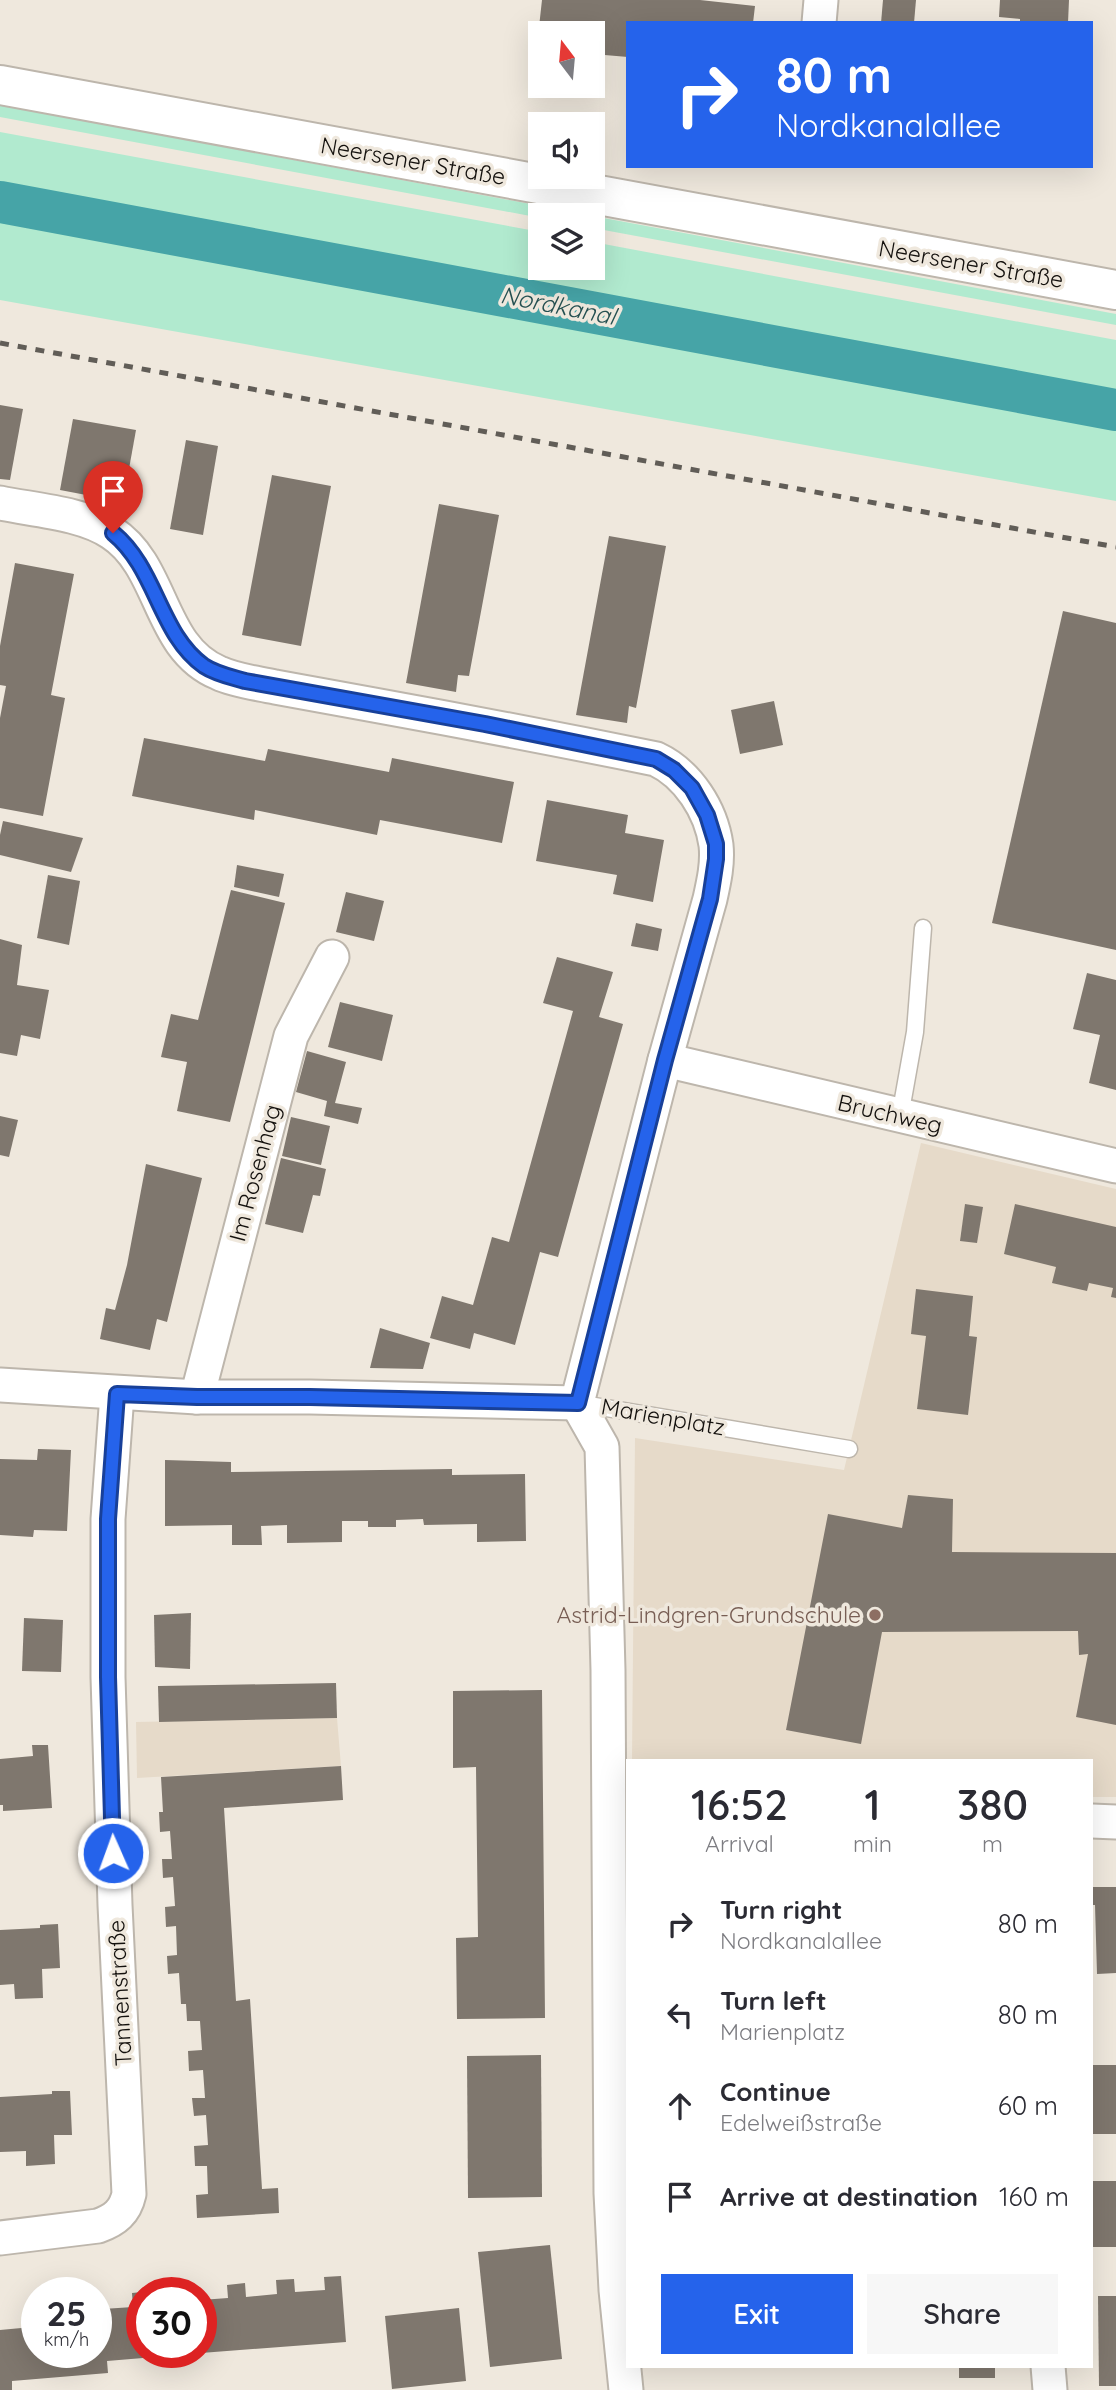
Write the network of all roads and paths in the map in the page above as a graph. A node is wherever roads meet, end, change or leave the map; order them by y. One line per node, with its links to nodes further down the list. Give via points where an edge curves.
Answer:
1 (821, 0): 2 (street)
2 (819, 21)
3 (0, 85): 4 (main road, Neersener Straße)
4 (1116, 290)
5 (0, 503): 8 (street, Marienplatz, via 83,520 113,533 147,574 182,643 220,674 656,759 674,770 692,788 707,815 716,859 710,899)
6 (923, 928): 9 (lane, via 915,1032)
7 (332, 957): 13 (street, Im Rosenhag, via 291,1035)
8 (665, 1060): 9 (street, Bruchweg); 14 (street, Marienplatz)
9 (900, 1116): 10 (street, Bruchweg)
10 (1116, 1166)
11 (0, 1385): 12 (street)
12 (117, 1394): 13 (street); 19 (street, Tannenstraße, via 108,1519 108,1677 128,2194 122,2211 98,2226)
13 (197, 1397): 14 (street)
14 (578, 1403): 15 (lane, Marienplatz); 16 (street, via 601,1447)
15 (849, 1449)
16 (619, 1818): 21 (street, via 611,2193)
17 (1093, 1821): 18 (street)
18 (1116, 1822)
19 (0, 2238)
20 (1048, 2368): 22 (street)
21 (626, 2390)
22 (1049, 2390)

